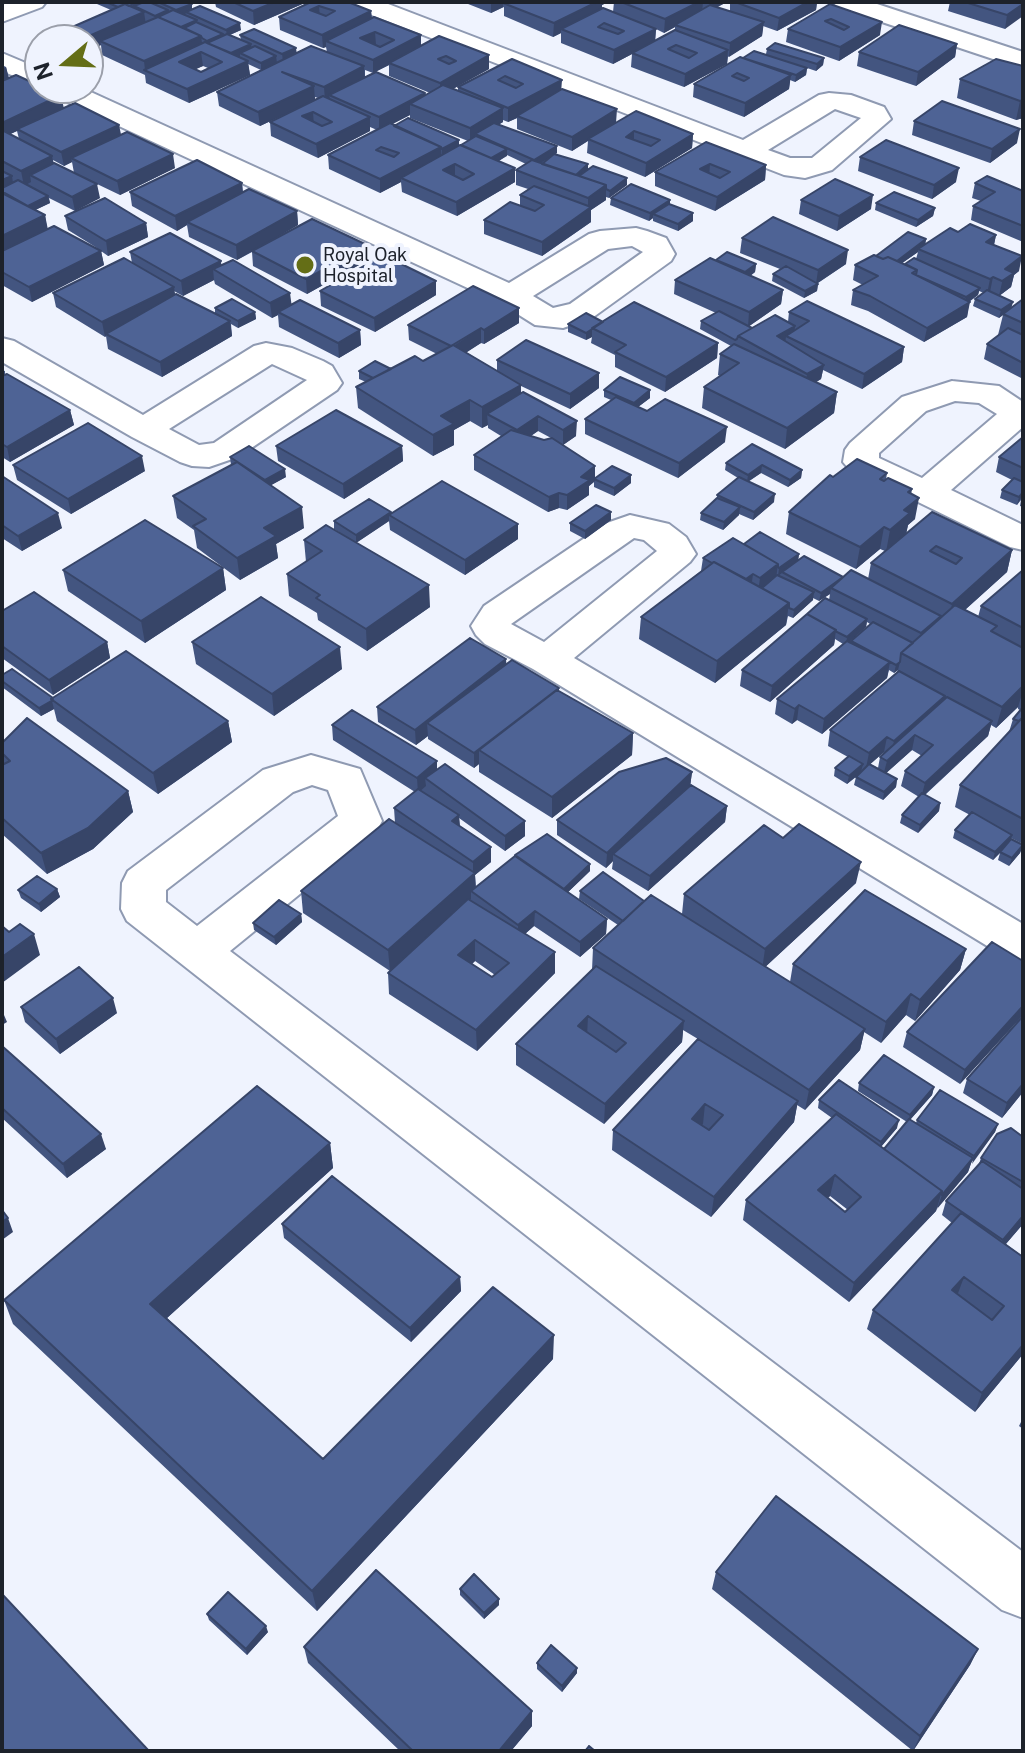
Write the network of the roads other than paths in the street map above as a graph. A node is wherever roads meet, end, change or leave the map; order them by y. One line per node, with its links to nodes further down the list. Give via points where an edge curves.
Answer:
1 (360, 2): 7 (street)
2 (846, 2): 3 (street)
3 (1016, 52)
4 (2, 61): 5 (street)
5 (24, 71)
6 (95, 104): 8 (street)
7 (746, 151)
8 (511, 296)
9 (2, 348): 10 (street)
10 (144, 430)
11 (927, 492): 12 (street)
12 (1023, 539)
13 (547, 660): 14 (street)
14 (1023, 946)
15 (198, 951): 15 (street, via 143,909 144,883 278,781 311,770 345,780 361,821); 16 (street)
16 (1023, 1589)

